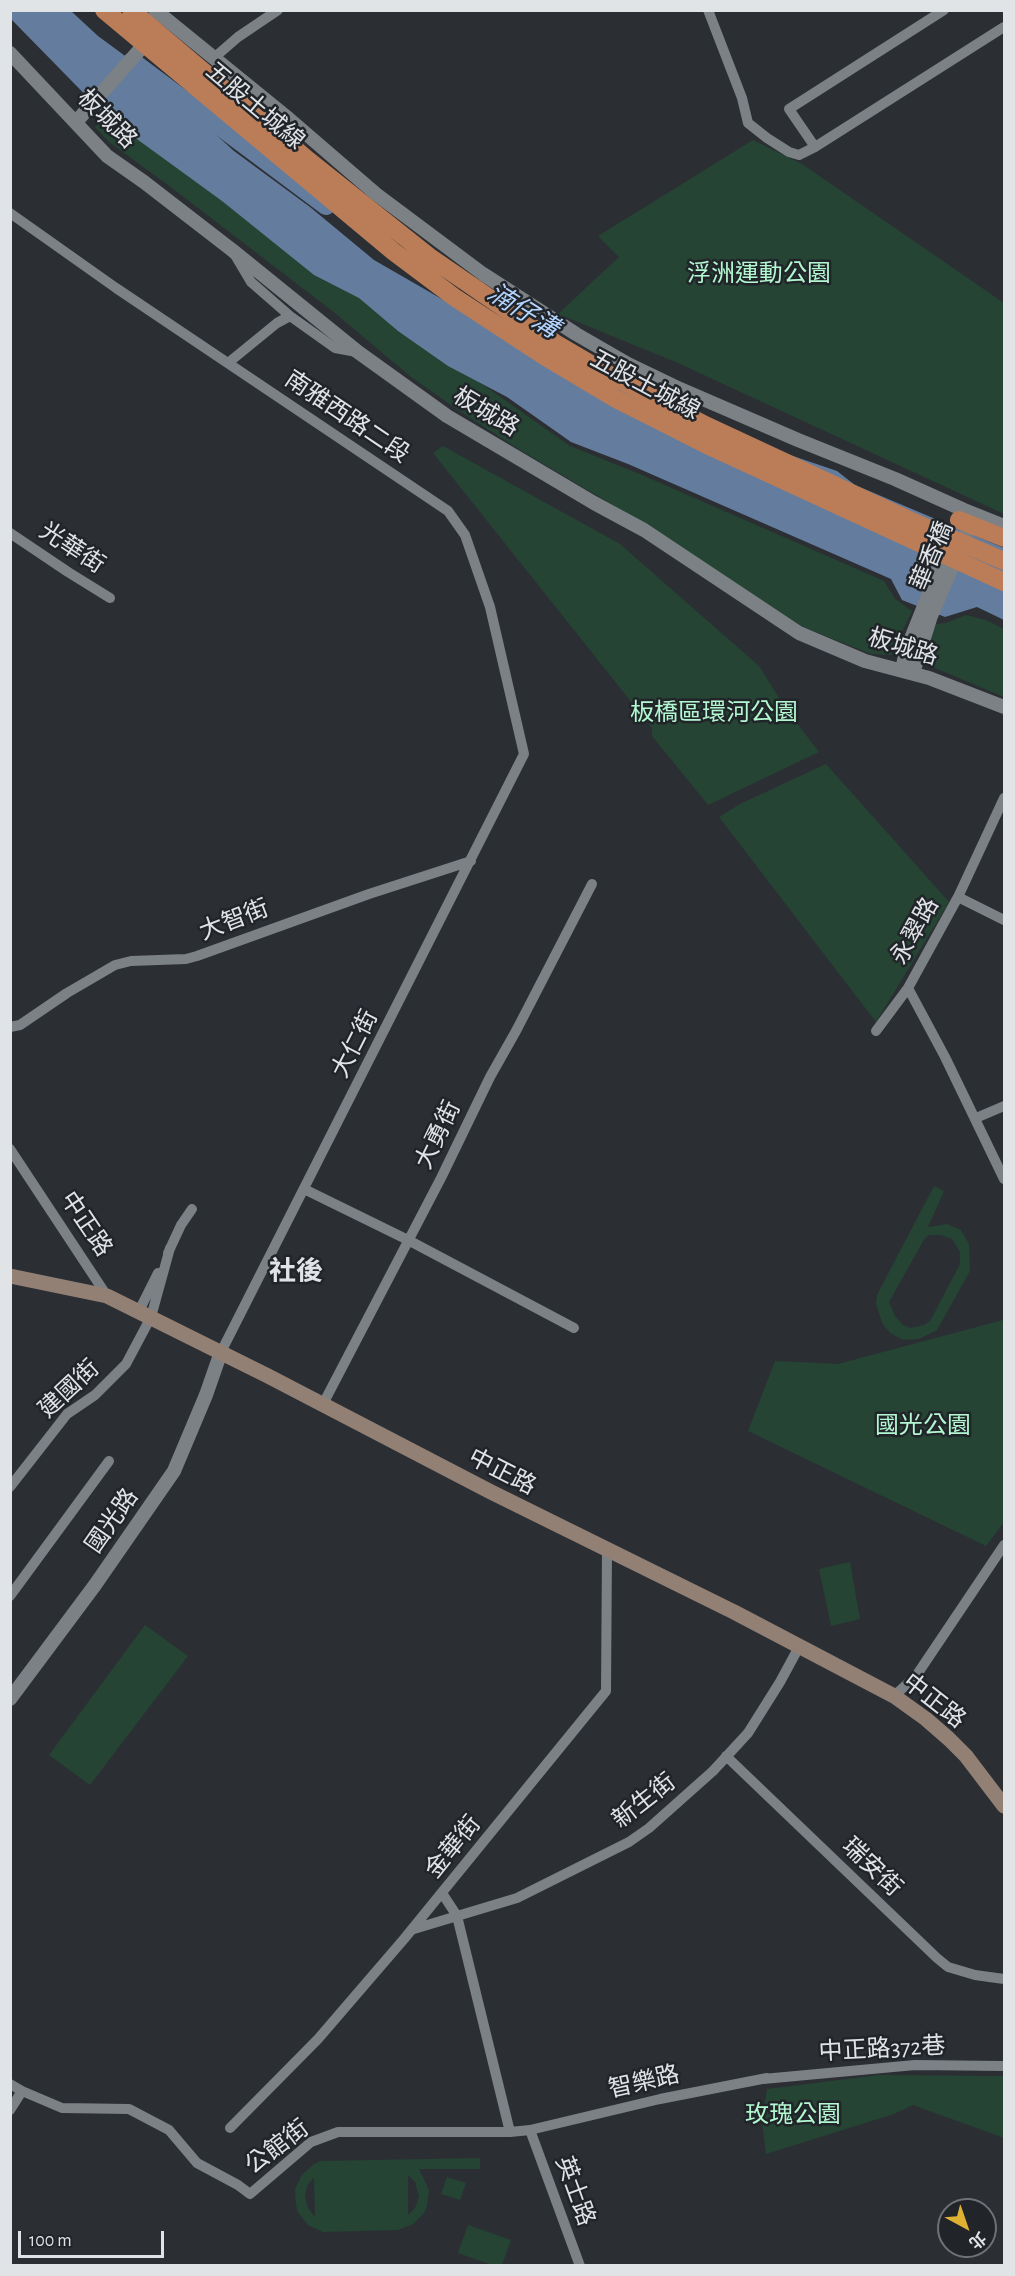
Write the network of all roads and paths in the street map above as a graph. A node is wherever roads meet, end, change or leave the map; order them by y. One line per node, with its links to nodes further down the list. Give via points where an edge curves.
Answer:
1 (104, 10): 23 (highway, 五股土城線, via 394,252 544,356 616,399 707,445)
2 (131, 10): 22 (highway, 五股土城線, via 431,258 555,343 705,425)
3 (155, 10): 7 (street)
4 (278, 10): 10 (street)
5 (944, 10): 12 (street, via 789,109)
6 (709, 11): 12 (street, via 748,123 789,152 798,155)
7 (166, 20): 10 (street); 11 (street)
8 (1005, 27): 12 (street)
9 (10, 53): 11 (street, 板城路)
10 (215, 57): 18 (street, via 376,194 483,274 576,334 680,389 895,479)
11 (76, 122): 14 (street, 板城路, via 107,156)
12 (815, 147)
13 (10, 213): 17 (street, 南雅西路二段)
14 (232, 250): 15 (street, via 251,282); 16 (street, 板城路)
15 (290, 316): 16 (street, via 335,348); 17 (street, via 277,322)
16 (358, 352): 25 (street, 板城路, via 447,416 644,530 799,633 865,661)
17 (228, 363): 27 (street, 南雅西路二段, via 407,482 448,511 460,525 490,607)
18 (966, 520): 19 (street); 21 (highway); 25 (street, 華香橋, via 926,614)
19 (1005, 526)
20 (10, 533): 24 (street, 光華街)
21 (1005, 538)
22 (1005, 561)
23 (1005, 582)
24 (110, 598)
25 (907, 672): 26 (street, 板城路)
26 (1005, 707)
27 (524, 754): 29 (street, 大仁街)
28 (1005, 798): 31 (street, 永翠路)
29 (471, 861): 34 (street, 大智街, via 197,956 115,965); 41 (street, 大仁街)
30 (592, 884): 43 (street, 大勇街)
31 (958, 897): 32 (street); 33 (street, 永翠路)
32 (1005, 920)
33 (908, 988): 35 (street); 38 (street, 永翠路)
34 (15, 1026): 36 (street, 大智街)
35 (876, 1031)
36 (10, 1035)
37 (1005, 1106): 38 (street)
38 (976, 1118): 40 (street, 永翠路)
39 (10, 1149): 45 (street, 中正路)
40 (1005, 1179)
41 (304, 1188): 43 (street); 48 (street, 大仁街)
42 (192, 1209): 46 (street, 建國街, via 170,1248)
43 (408, 1240): 47 (street); 49 (street, 大勇街)
44 (10, 1276): 45 (main road)
45 (107, 1296): 46 (main road, 中正路)
46 (144, 1315): 48 (main road, 中正路); 51 (street, 建國街, via 126,1364 95,1395 67,1414)
47 (574, 1328)
48 (221, 1352): 49 (main road, 中正路); 57 (street, 國光路, via 174,1471)
49 (323, 1404): 53 (main road, 中正路)
50 (109, 1461): 54 (street)
51 (10, 1487)
52 (1005, 1545): 56 (street, via 916,1676)
53 (607, 1550): 55 (main road, 中正路); 60 (street, 金華街, via 606,1691)
54 (10, 1596)
55 (799, 1647): 56 (main road, 中正路); 58 (street, 新生街, via 748,1733)
56 (894, 1696): 59 (main road, 中正路, via 949,1738)
57 (10, 1699)
58 (726, 1756): 61 (street, 新生街, via 650,1828 629,1842 517,1898); 63 (street, 瑞安街, via 937,1958 975,1975)
59 (1005, 1806)
60 (442, 1893): 61 (street); 62 (street, 金華街)
61 (457, 1916): 62 (street, 新生街); 71 (street)
62 (413, 1929): 69 (street, 金華街, via 318,2039)
63 (1005, 1979)
64 (1005, 2067): 65 (street, 中正路372巷, via 915,2065)
65 (765, 2078): 70 (street, 智樂路)
66 (10, 2084): 67 (street, 公館街)
67 (22, 2091): 68 (street); 71 (street, 公館街, via 62,2108 129,2109 169,2130 197,2163 250,2194 311,2142 338,2132)
68 (10, 2110)
69 (230, 2128)
70 (530, 2130): 71 (street, 公館街); 72 (street, 英士路)
71 (510, 2132)
72 (580, 2265)

